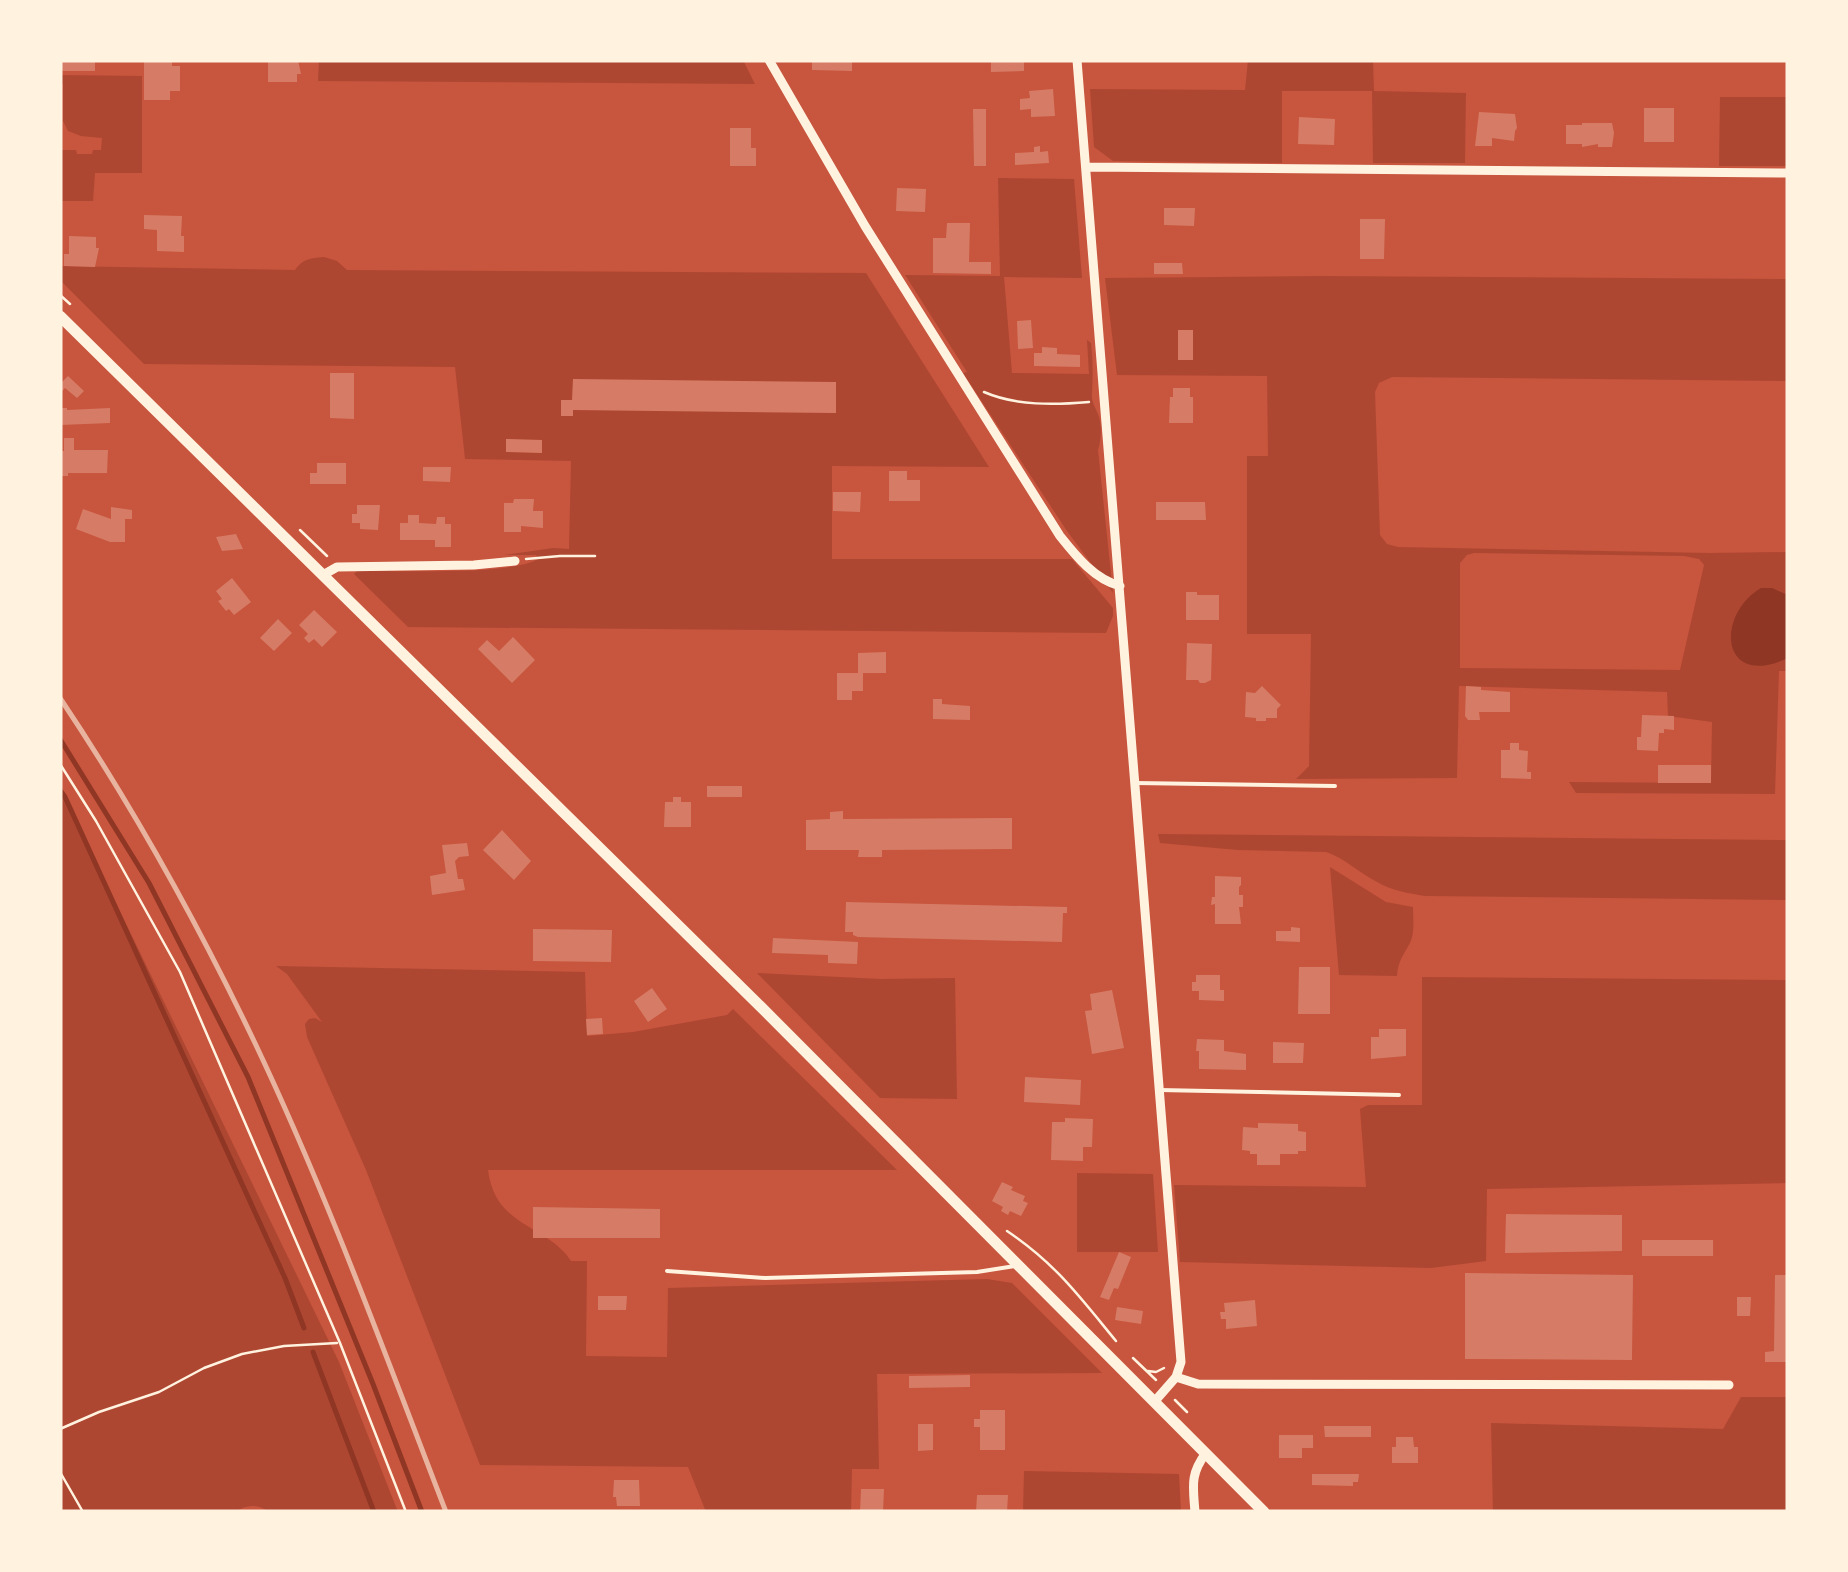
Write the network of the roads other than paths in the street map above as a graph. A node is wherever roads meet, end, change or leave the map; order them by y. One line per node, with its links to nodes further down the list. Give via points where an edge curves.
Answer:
1 (768, 60): 8 (street, via 1060,536 1094,572)
2 (1077, 60): 3 (street)
3 (1086, 168): 4 (street); 8 (street)
4 (1788, 173)
5 (60, 316): 7 (main road)
6 (514, 561): 7 (street, via 337,567)
7 (322, 575): 13 (main road)
8 (1120, 586): 9 (street)
9 (1134, 782): 10 (lane); 11 (street)
10 (1334, 786)
11 (1159, 1090): 12 (lane); 15 (street, via 1181,1362)
12 (1399, 1095)
13 (1020, 1265): 14 (lane, via 764,1278); 17 (main road)
14 (667, 1271)
15 (1176, 1377): 16 (street, via 1198,1384); 17 (street)
16 (1730, 1385)
17 (1155, 1401): 18 (main road)
18 (1206, 1452): 19 (street, via 1192,1478); 20 (main road)
19 (1195, 1512)
20 (1264, 1512)

